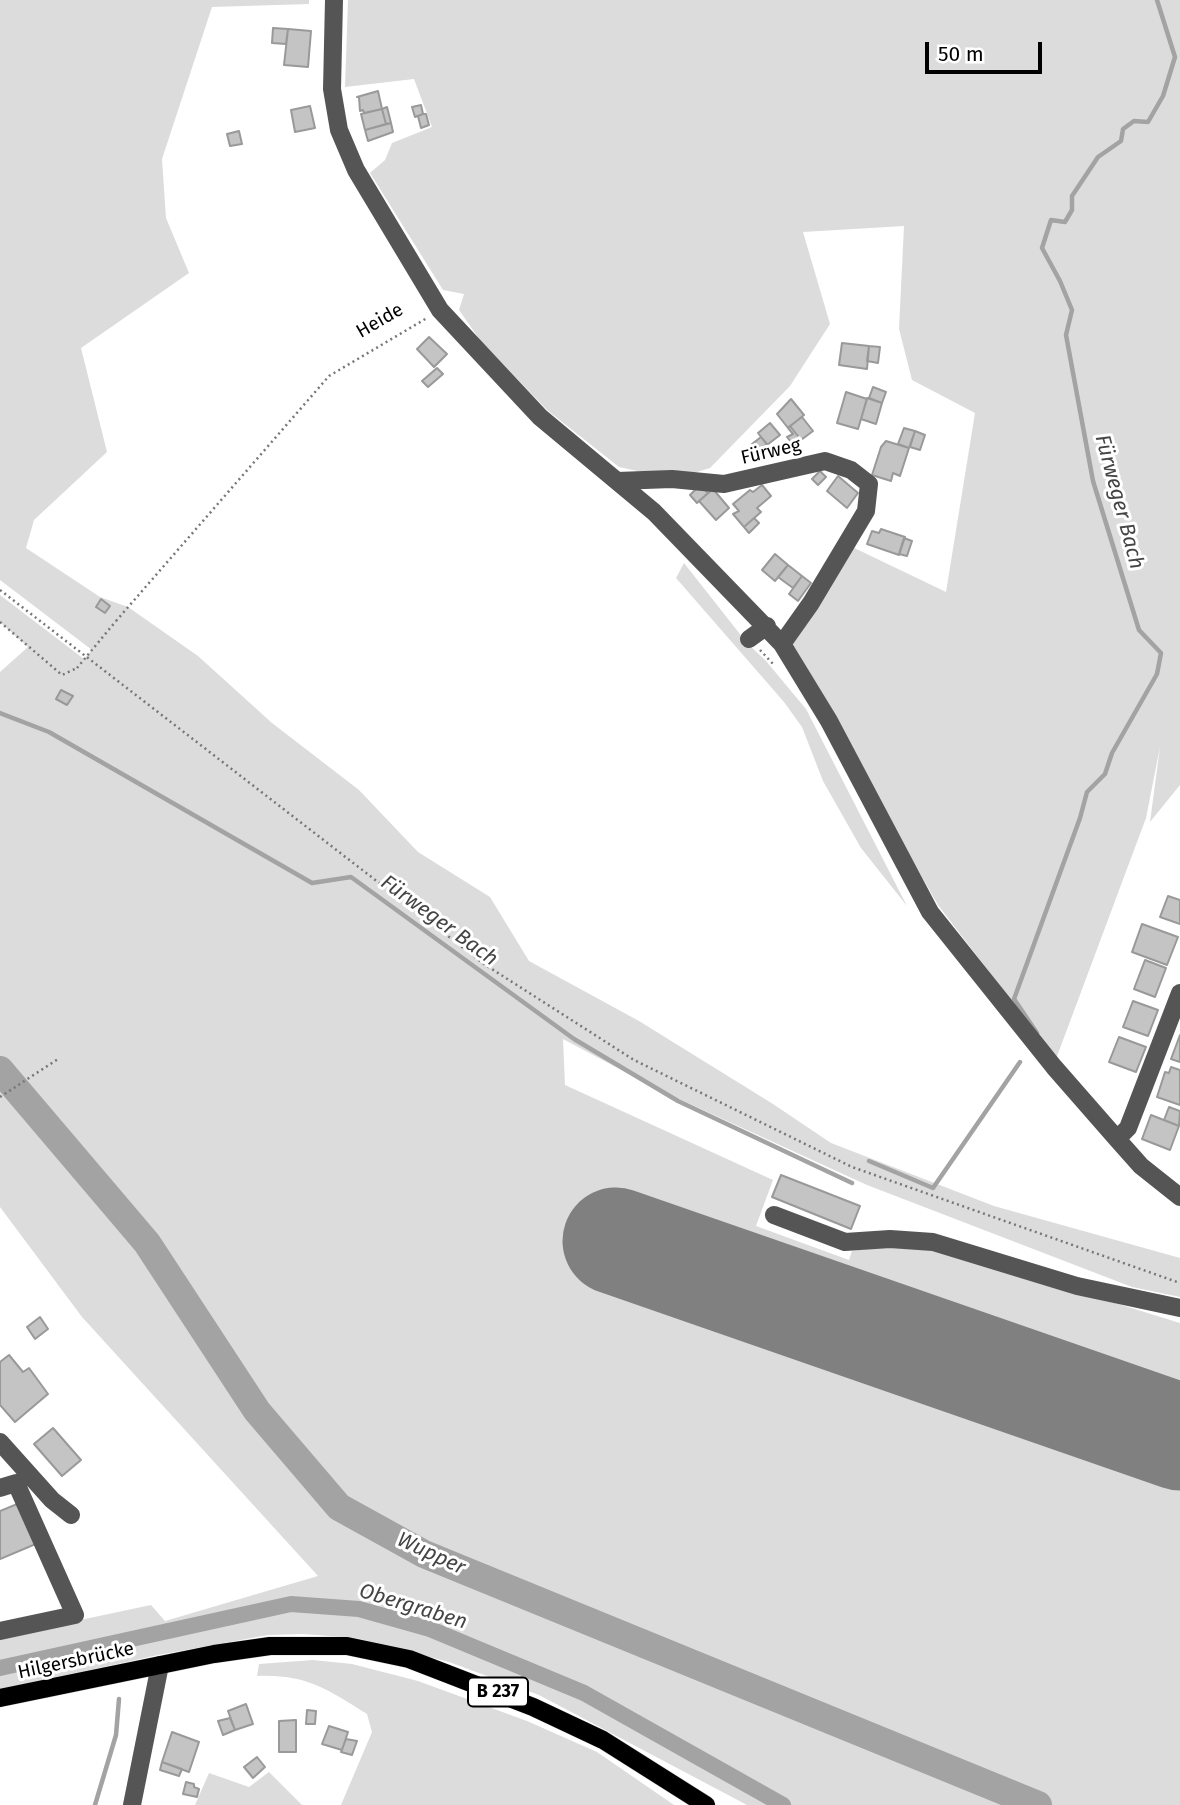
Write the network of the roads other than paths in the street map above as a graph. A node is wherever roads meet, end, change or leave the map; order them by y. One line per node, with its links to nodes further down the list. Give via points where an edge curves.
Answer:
1 (334, 0): 2 (street, via 332,89 339,131 356,170 440,310 540,417)
2 (617, 481): 3 (street); 5 (street, Fürweg, via 671,479 724,484 825,461 850,470 869,484 866,511)
3 (767, 626): 4 (street); 5 (street)
4 (749, 639)
5 (782, 644): 7 (street, via 829,721 930,912)
6 (1180, 993): 7 (street, via 1128,1128)
7 (1117, 1139): 8 (street, via 1141,1166)
8 (1180, 1197)
9 (774, 1215): 10 (street, via 845,1242 933,1242 1077,1286)
10 (1180, 1308)
11 (0, 1442): 13 (street)
12 (0, 1488): 14 (street, via 16,1483 75,1615)
13 (71, 1515)
14 (0, 1631)
15 (160, 1665): 16 (main road, Hilgersbrücke / B 237); 17 (street, Hilgersbrücke); 18 (main road, Hilgersbrücke / B 237, via 270,1646 348,1646 409,1659 603,1740)
16 (0, 1698)
17 (132, 1805)
18 (706, 1805)

